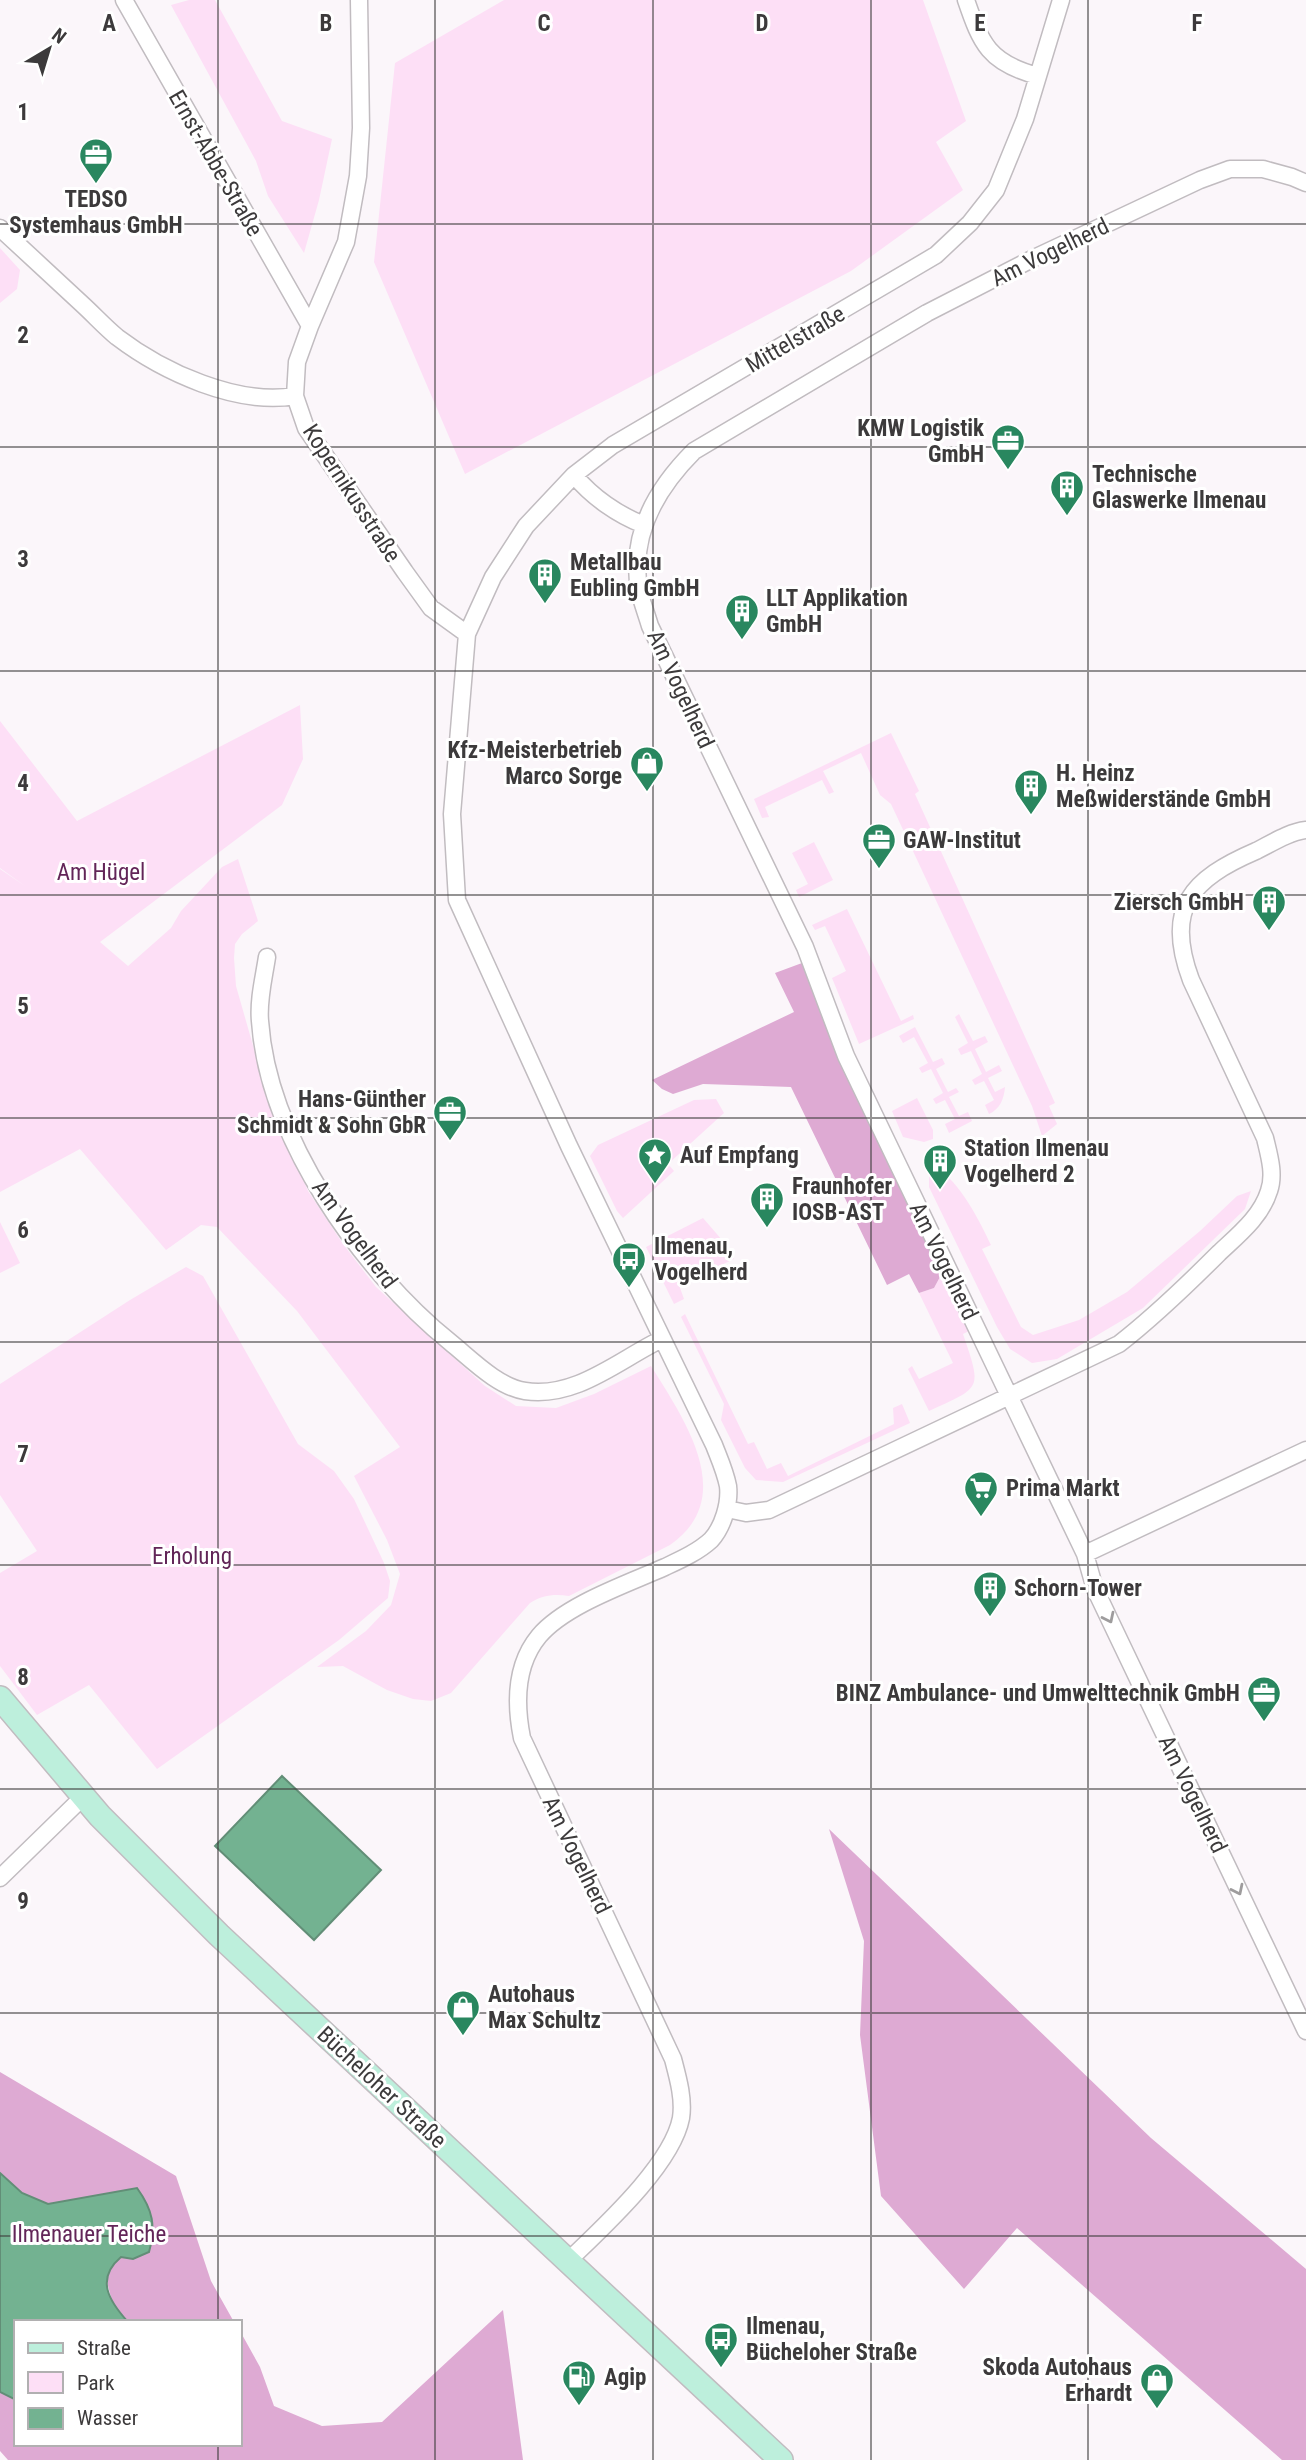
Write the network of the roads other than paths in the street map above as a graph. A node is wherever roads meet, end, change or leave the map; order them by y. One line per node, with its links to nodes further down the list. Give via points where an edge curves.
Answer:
1 (124, 0): 8 (street, Ernst-Abbe-Straße)
2 (359, 0): 8 (street, Kopernikusstraße, via 362,128 358,176 346,242)
3 (966, 0): 5 (street, via 980,40 993,55)
4 (1060, 0): 5 (street, Mittelstraße)
5 (1038, 76): 10 (street, Mittelstraße, via 996,190 936,255 613,445)
6 (1306, 183): 11 (street, Am Vogelherd, via 1263,169 1230,169 927,313 694,451 656,496)
7 (0, 228): 9 (street, via 117,337 155,362 224,391 255,398)
8 (310, 326): 9 (street, Kopernikusstraße, via 297,362)
9 (295, 396): 12 (street, Kopernikusstraße, via 306,428 431,608)
10 (574, 475): 11 (street, via 587,490); 12 (street, Mittelstraße, via 526,526 493,577)
11 (644, 526): 16 (street, Am Vogelherd, via 638,559 640,593 650,626 805,947 846,1056)
12 (467, 634): 15 (street, via 453,814 457,900)
13 (1306, 830): 16 (street, via 1214,872 1194,891 1182,917 1182,955 1191,980 1265,1138 1271,1174 1263,1206 1182,1290 1119,1344)
14 (267, 957): 15 (street, Am Vogelherd, via 260,1019 280,1107 298,1149 319,1189 374,1268 429,1325 502,1382 525,1391 558,1390 591,1379)
15 (662, 1339): 18 (street, via 723,1467)
16 (1009, 1397): 18 (street, via 769,1510 746,1513); 19 (street, Am Vogelherd)
17 (1306, 1450): 19 (street)
18 (727, 1509): 24 (street, Am Vogelherd, via 712,1539 699,1549 551,1623 528,1653 517,1689 522,1738 669,2050 682,2109 676,2134 661,2162)
19 (1085, 1554): 23 (street, Am Vogelherd, one-way to 23, via 1095,1589)
20 (0, 1698): 21 (main road, Bücheloher Straße)
21 (83, 1797): 22 (street); 24 (main road, Bücheloher Straße, via 219,1935)
22 (0, 1878)
23 (1306, 2031)
24 (568, 2261): 25 (main road, Bücheloher Straße)
25 (780, 2460)

